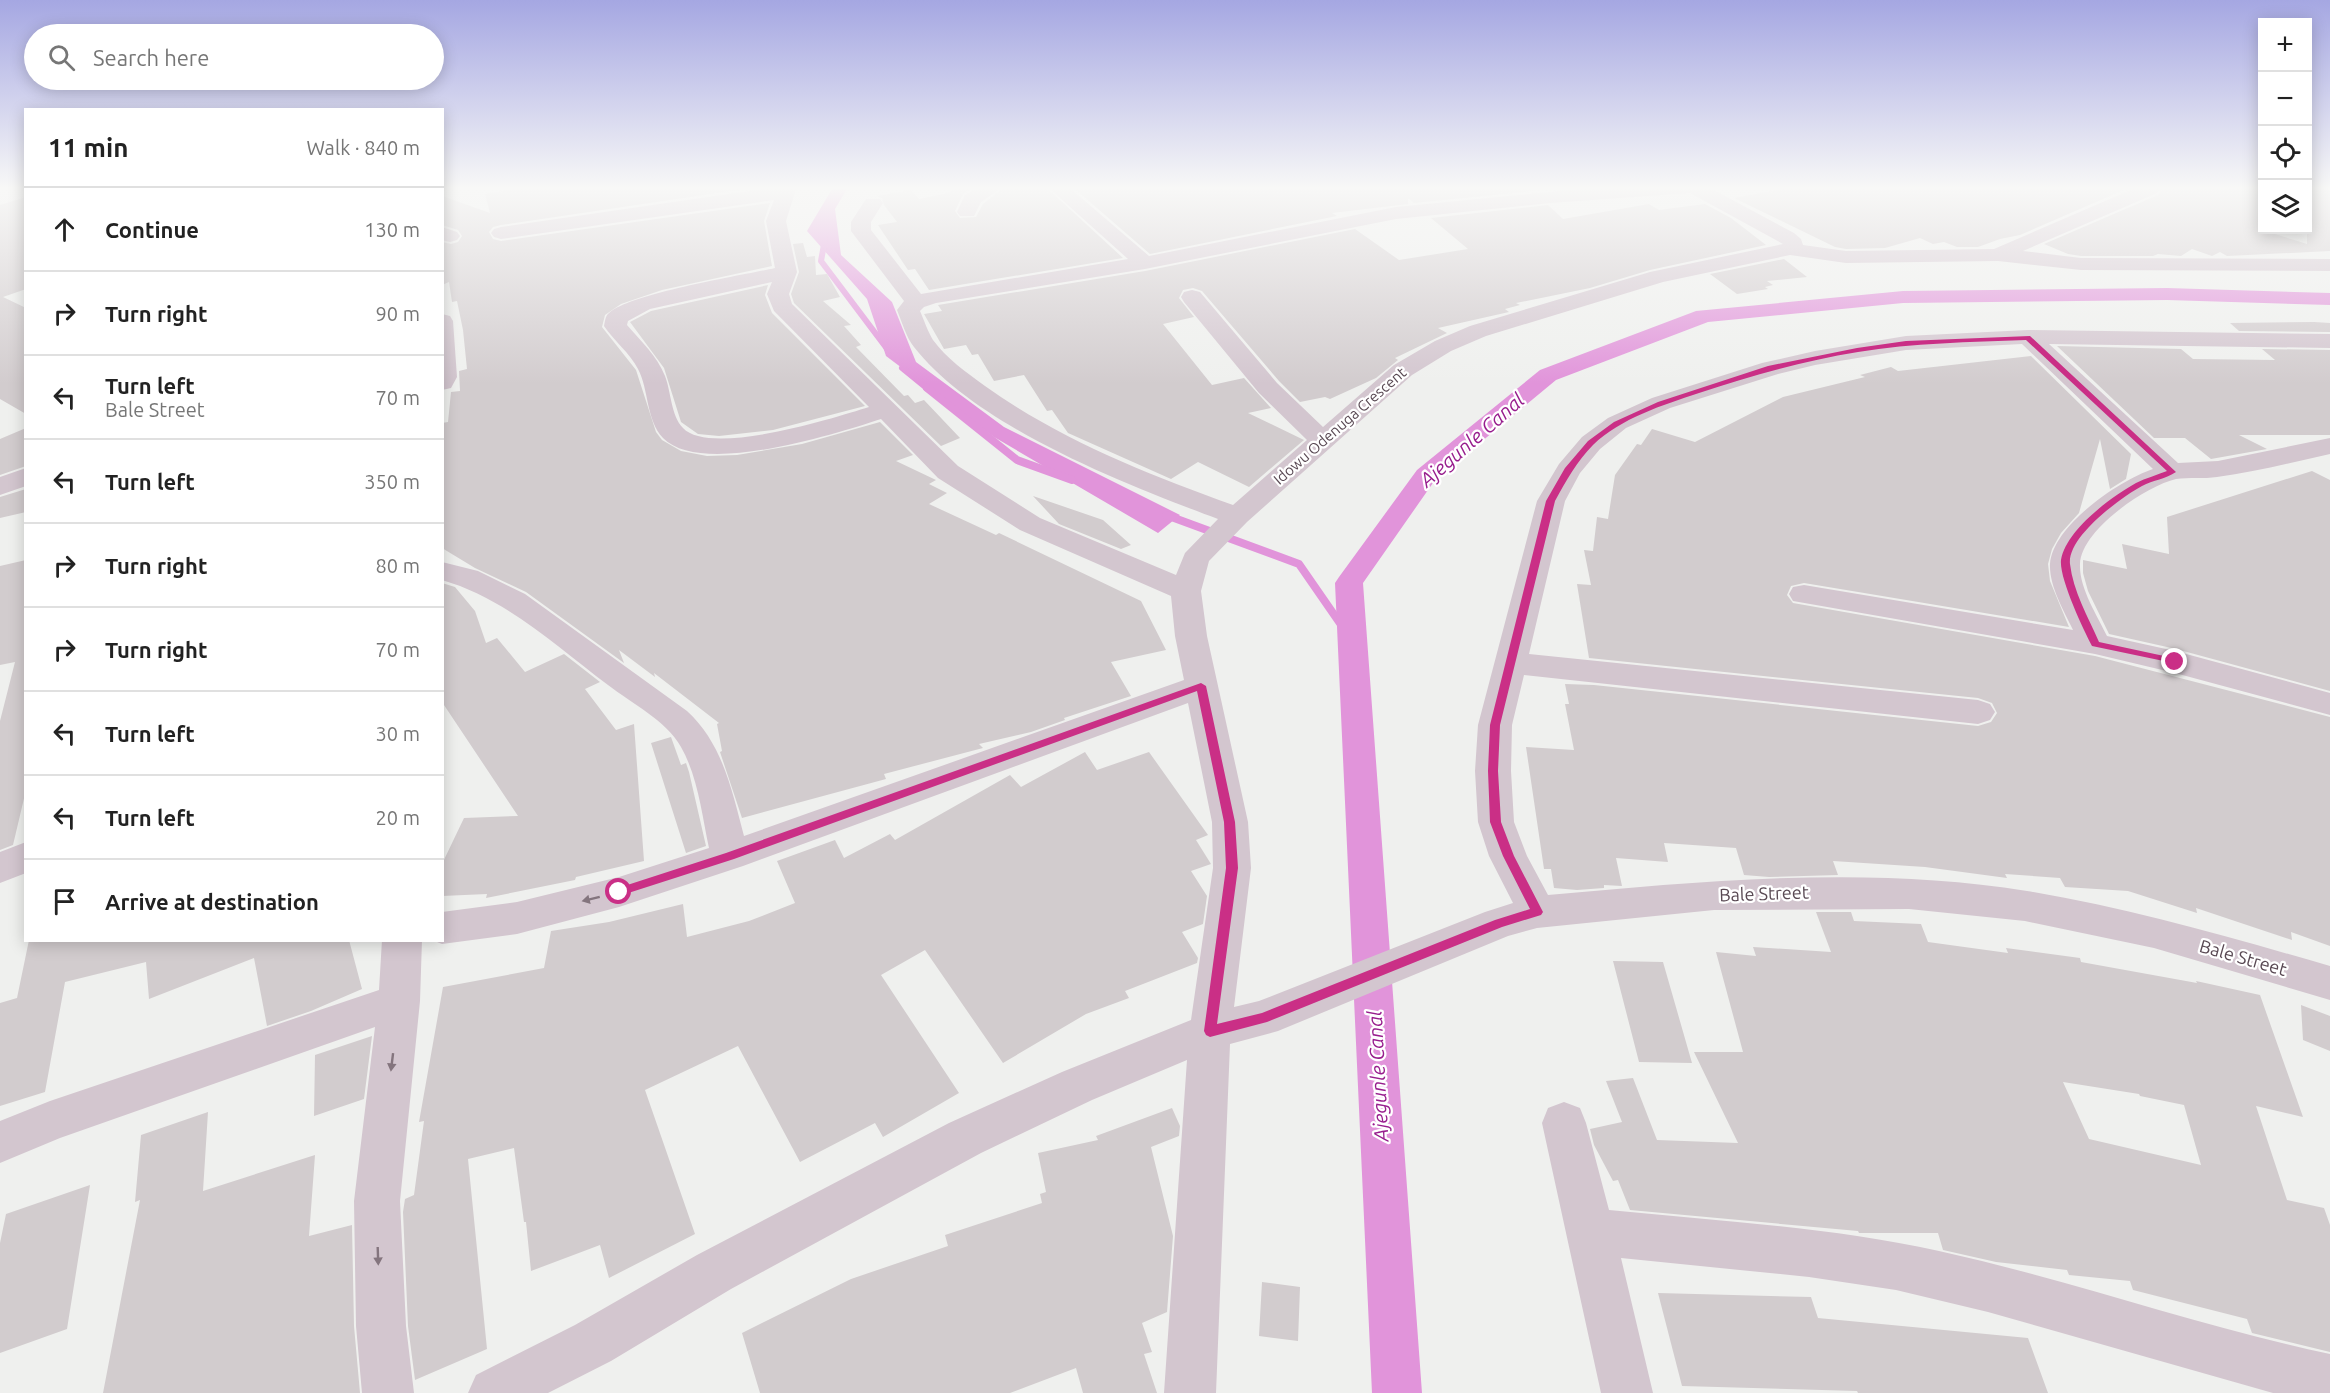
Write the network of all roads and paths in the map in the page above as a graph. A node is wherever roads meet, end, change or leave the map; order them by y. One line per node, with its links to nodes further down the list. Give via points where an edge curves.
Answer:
1 (782, 254): 10 (street)
2 (882, 254): 12 (street)
3 (1135, 254): 8 (street)
4 (1190, 254): 8 (street)
5 (1766, 254): 18 (street, Idowu Odenuga Crescent, via 1658,277 1478,331 1403,370)
6 (1831, 254): 7 (street, Idowu Odenuga Crescent)
7 (1998, 255): 9 (street, Idowu Odenuga Crescent, via 2081,264)
8 (1145, 263): 12 (street)
9 (2330, 265)
10 (786, 272): 17 (street, via 778,294 782,306); 17 (street, via 643,304 617,318 615,326 650,369 671,431 680,441 708,447 804,435)
11 (1192, 297): 18 (street, via 1268,388)
12 (925, 300): 23 (street, via 908,310 909,317 930,353 952,376 1030,425)
13 (2028, 338): 14 (street); 20 (street); 28 (street, via 1906,343 1804,361 1661,403 1617,423 1591,443 1568,470 1551,501)
14 (2330, 341)
15 (444, 358): 16 (street)
16 (444, 379)
17 (885, 410): 25 (street, via 948,472 1030,524)
18 (1322, 440): 23 (street, Idowu Odenuga Crescent)
19 (2330, 446): 20 (street, via 2252,463)
20 (2172, 472): 27 (street, via 2119,497 2071,542 2065,562 2067,572)
21 (24, 477): 22 (street)
22 (0, 487)
23 (1229, 523): 25 (street, Idowu Odenuga Crescent)
24 (444, 572): 32 (street, via 473,580 528,608 691,735 705,763)
25 (1191, 575): 29 (street, via 1191,636)
26 (1804, 594): 27 (street)
27 (2095, 644): 30 (street)
28 (1509, 663): 31 (street); 35 (street, via 1495,725 1496,822 1508,856)
29 (1201, 686): 32 (street); 40 (street, via 1230,822 1232,868)
30 (2330, 704)
31 (1978, 712)
32 (730, 856): 36 (street, one-way to 36, via 619,892 517,918)
33 (24, 857): 34 (street)
34 (0, 867)
35 (1537, 912): 38 (street, Bale Street, via 1714,896 1909,894 2025,906 2154,932); 40 (street, Bale Street, via 1499,923 1263,1018)
36 (444, 928)
37 (402, 942): 39 (street)
38 (2330, 983)
39 (399, 1001): 42 (street, via 50,1121); 45 (street, one-way to 45, via 376,1201)
40 (1210, 1031): 46 (street, Bale Street, via 965,1138 714,1272 593,1343); 47 (street)
41 (1564, 1123): 43 (street)
42 (0, 1142)
43 (1591, 1232): 44 (street, via 1846,1258 1937,1275 2045,1302 2187,1346); 48 (street)
44 (2330, 1380)
45 (388, 1393)
46 (494, 1393)
47 (1190, 1393)
48 (1627, 1393)

